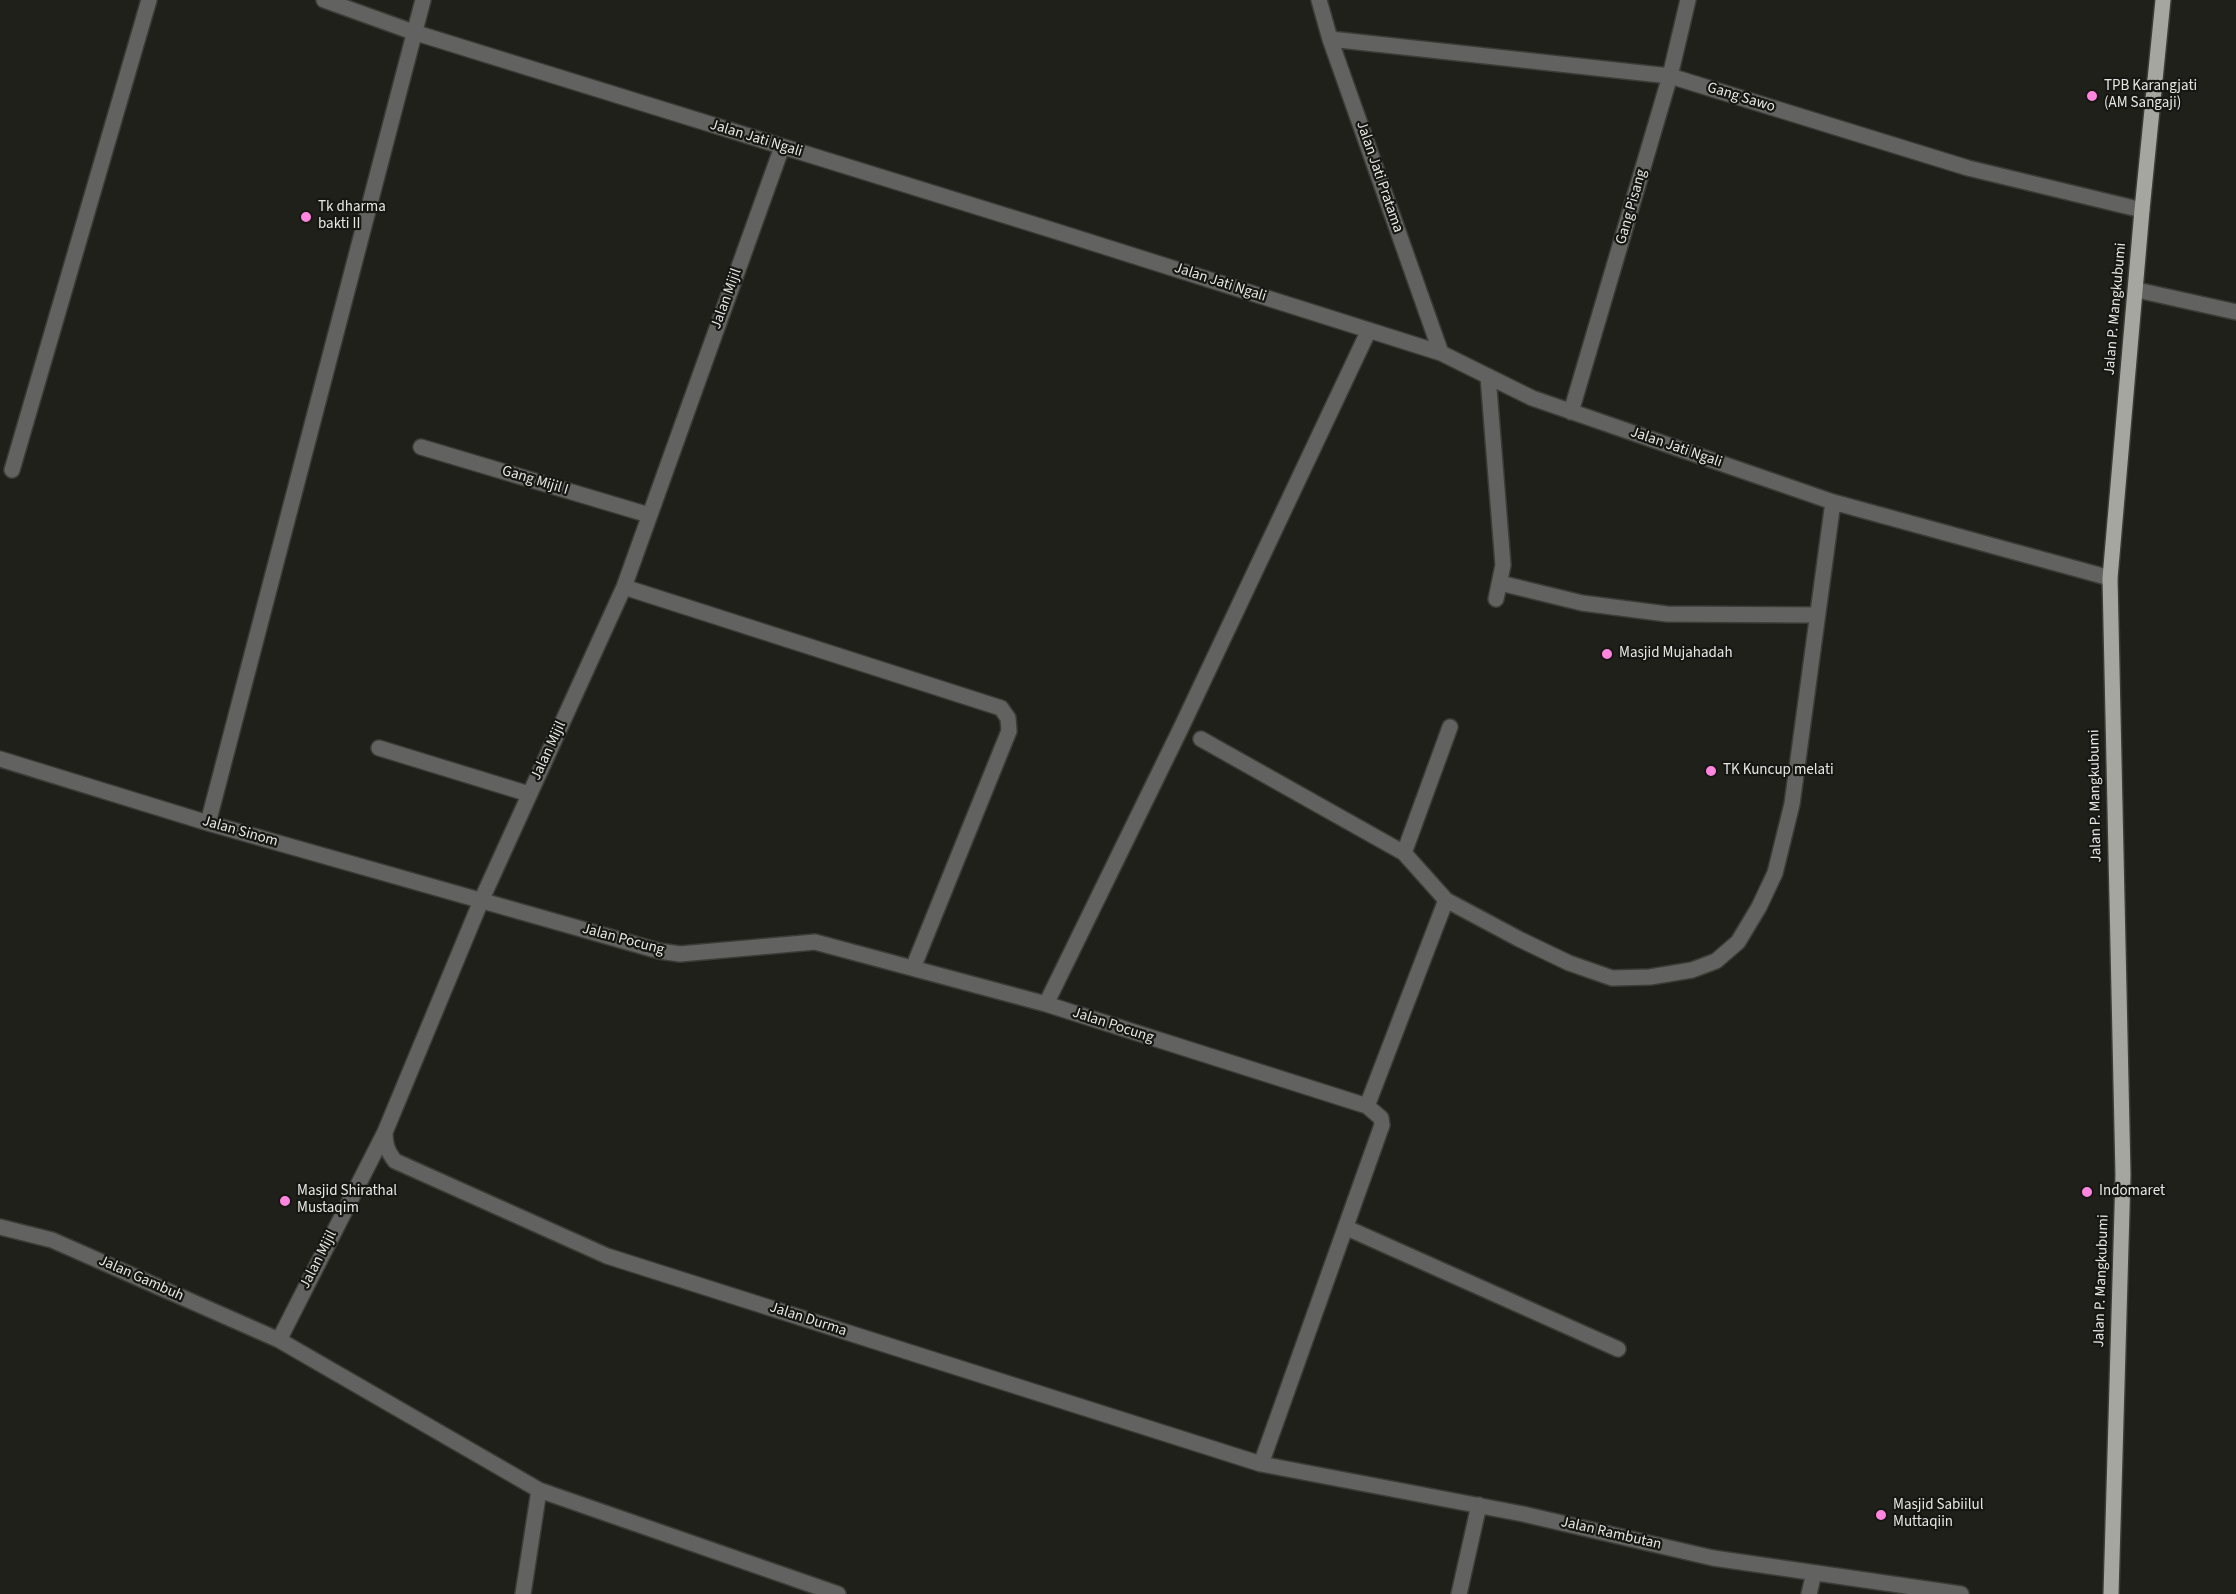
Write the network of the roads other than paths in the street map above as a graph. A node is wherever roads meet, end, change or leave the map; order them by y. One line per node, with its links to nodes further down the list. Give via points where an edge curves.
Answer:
1 (149, 0): 19 (street)
2 (324, 0): 7 (street, Jalan Jati Ngali)
3 (423, 0): 7 (street)
4 (1319, 0): 8 (street, Jalan Jati Pratama)
5 (1688, 0): 9 (street, Gang Pisang)
6 (2163, 0): 11 (main road, Jalan P. Mangkubumi)
7 (413, 32): 10 (street, Jalan Jati Ngali); 32 (street)
8 (1330, 39): 9 (street, Gang Sawo); 15 (street, Jalan Jati Pratama)
9 (1670, 76): 11 (street, Gang Sawo, via 1968,168); 17 (street, Gang Pisang)
10 (782, 147): 14 (street, Jalan Jati Ngali); 21 (street, Jalan Mijil)
11 (2142, 210): 12 (main road, Jalan P. Mangkubumi)
12 (2137, 290): 13 (street); 22 (main road, Jalan P. Mangkubumi)
13 (2236, 312)
14 (1369, 330): 15 (street, Jalan Jati Ngali); 37 (street)
15 (1441, 353): 16 (street, Jalan Jati Ngali)
16 (1488, 376): 17 (street, Jalan Jati Ngali); 23 (street, via 1502,532)
17 (1571, 412): 20 (street, Jalan Jati Ngali)
18 (421, 447): 21 (street, Gang Mijil I)
19 (12, 470)
20 (1833, 502): 22 (street, Jalan Jati Ngali); 26 (street)
21 (649, 515): 24 (street, Jalan Mijil)
22 (2110, 578): 53 (main road, Jalan P. Mangkubumi, via 2123,1175)
23 (1500, 583): 25 (street); 26 (street, via 1582,603 1667,614)
24 (624, 587): 31 (street, Jalan Mijil); 36 (street, via 1001,708 1008,718 1009,731)
25 (1496, 599)
26 (1817, 615): 34 (street, via 1792,804 1775,873 1738,942 1716,961 1692,970 1650,977 1612,978 1569,963)
27 (1450, 728): 33 (street)
28 (1201, 740): 33 (street)
29 (379, 748): 31 (street)
30 (0, 759): 32 (street, Jalan Sinom)
31 (529, 794): 35 (street, Jalan Mijil)
32 (208, 823): 35 (street, Jalan Sinom)
33 (1404, 853): 34 (street)
34 (1446, 900): 38 (street)
35 (481, 902): 36 (street, Jalan Pocung, via 659,951 680,954 815,942); 39 (street, Jalan Mijil)
36 (913, 968): 37 (street, Jalan Pocung)
37 (1046, 1004): 38 (street, Jalan Pocung)
38 (1367, 1106): 41 (street, via 1381,1118 1382,1125)
39 (385, 1132): 42 (street, Jalan Mijil); 44 (street, Jalan Durma, via 388,1153 395,1161 607,1256)
40 (0, 1227): 42 (street, Jalan Gambuh, via 52,1240)
41 (1347, 1228): 43 (street); 44 (street)
42 (279, 1340): 45 (street, Jalan Gambuh)
43 (1618, 1349)
44 (1261, 1464): 46 (street, Jalan Rambutan)
45 (538, 1490): 48 (street); 49 (street, Jalan Gambuh)
46 (1479, 1505): 47 (street, Jalan Rambutan, via 1713,1558); 50 (street)
47 (1814, 1573): 51 (street); 52 (street, Jalan Rambutan)
48 (523, 1594)
49 (838, 1594)
50 (1460, 1594)
51 (1809, 1594)
52 (1961, 1594)
53 (2111, 1594)

